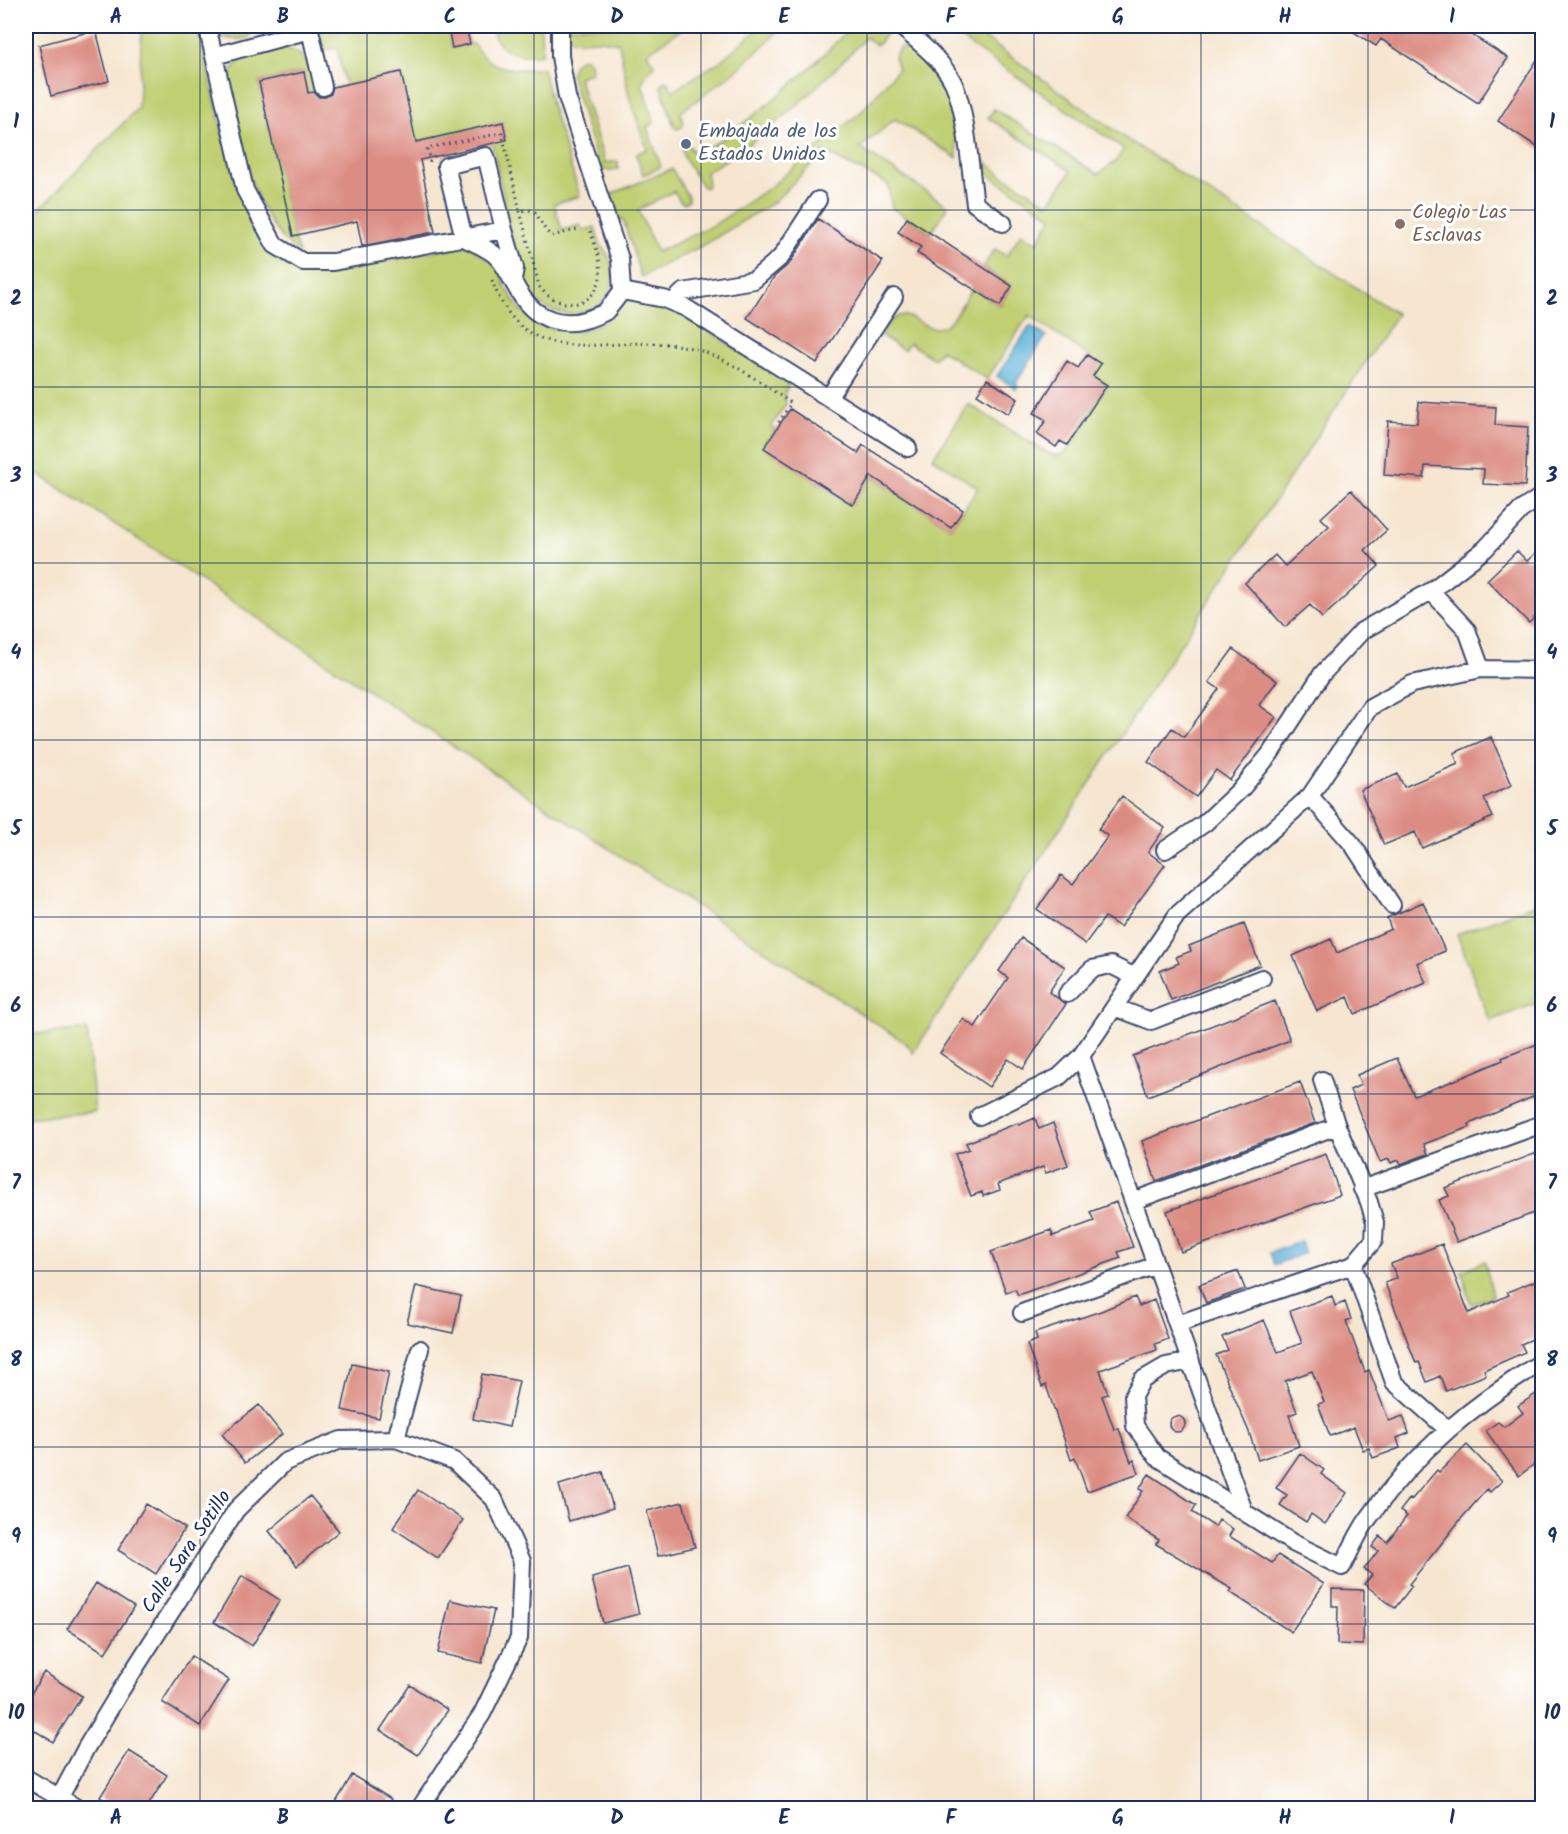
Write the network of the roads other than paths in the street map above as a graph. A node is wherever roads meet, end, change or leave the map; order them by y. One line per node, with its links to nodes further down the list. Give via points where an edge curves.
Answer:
1 (207, 26): 4 (street)
2 (560, 26): 11 (street, via 567,97 620,259)
3 (900, 26): 7 (street, via 938,60 953,83 963,116 975,204)
4 (214, 56): 5 (street, via 310,30); 9 (street, via 245,190 275,245 303,262 333,262)
5 (323, 87)
6 (818, 200): 13 (street, via 781,256 754,280 683,291)
7 (1004, 223)
8 (504, 230): 9 (street); 9 (street, via 486,156 446,166); 10 (street, via 515,268)
9 (464, 238): 10 (street, via 500,260)
10 (513, 279): 11 (street, via 524,299 541,315 556,322 574,323 604,313)
11 (622, 291): 13 (street)
12 (894, 297): 14 (street)
13 (673, 302): 14 (street, via 715,324)
14 (829, 397): 15 (street)
15 (908, 448)
16 (1542, 496): 17 (street, via 1521,510 1485,549)
17 (1431, 591): 18 (street, via 1467,630); 21 (street, via 1362,631 1322,674 1270,754 1243,787 1205,823)
18 (1481, 669): 19 (street); 20 (street, via 1412,684 1370,707)
19 (1542, 670)
20 (1310, 796): 22 (street, via 1353,845); 23 (street, via 1177,915)
21 (1165, 850)
22 (1392, 905)
23 (1135, 977): 25 (street, via 1111,965 1092,969); 26 (street)
24 (1262, 978): 26 (street, via 1151,1021)
25 (1067, 994)
26 (1114, 1007): 27 (street)
27 (1081, 1056): 29 (street, via 1059,1077); 33 (street)
28 (1322, 1080): 31 (street)
29 (979, 1116)
30 (1542, 1124): 32 (street)
31 (1337, 1126): 32 (street); 33 (street)
32 (1362, 1190): 35 (street, via 1375,1222 1374,1240)
33 (1133, 1202): 34 (street)
34 (1156, 1265): 36 (street); 37 (street)
35 (1353, 1265): 37 (street); 41 (street, via 1394,1382)
36 (1022, 1313)
37 (1177, 1324): 39 (street)
38 (420, 1349): 42 (street)
39 (1191, 1361): 43 (street); 43 (street, via 1166,1365 1142,1380 1133,1396 1135,1426 1157,1457)
40 (1542, 1362): 41 (street)
41 (1447, 1429): 43 (street, via 1370,1516 1342,1567 1293,1543)
42 (396, 1439): 45 (street, Calle Sara Sotillo, via 341,1440 285,1462 236,1510 115,1700); 47 (street, Calle Sara Sotillo, via 454,1461 494,1499 522,1561 519,1638 482,1714)
43 (1244, 1511)
44 (26, 1778): 45 (street)
45 (60, 1797): 46 (street)
46 (77, 1809)
47 (420, 1809)

